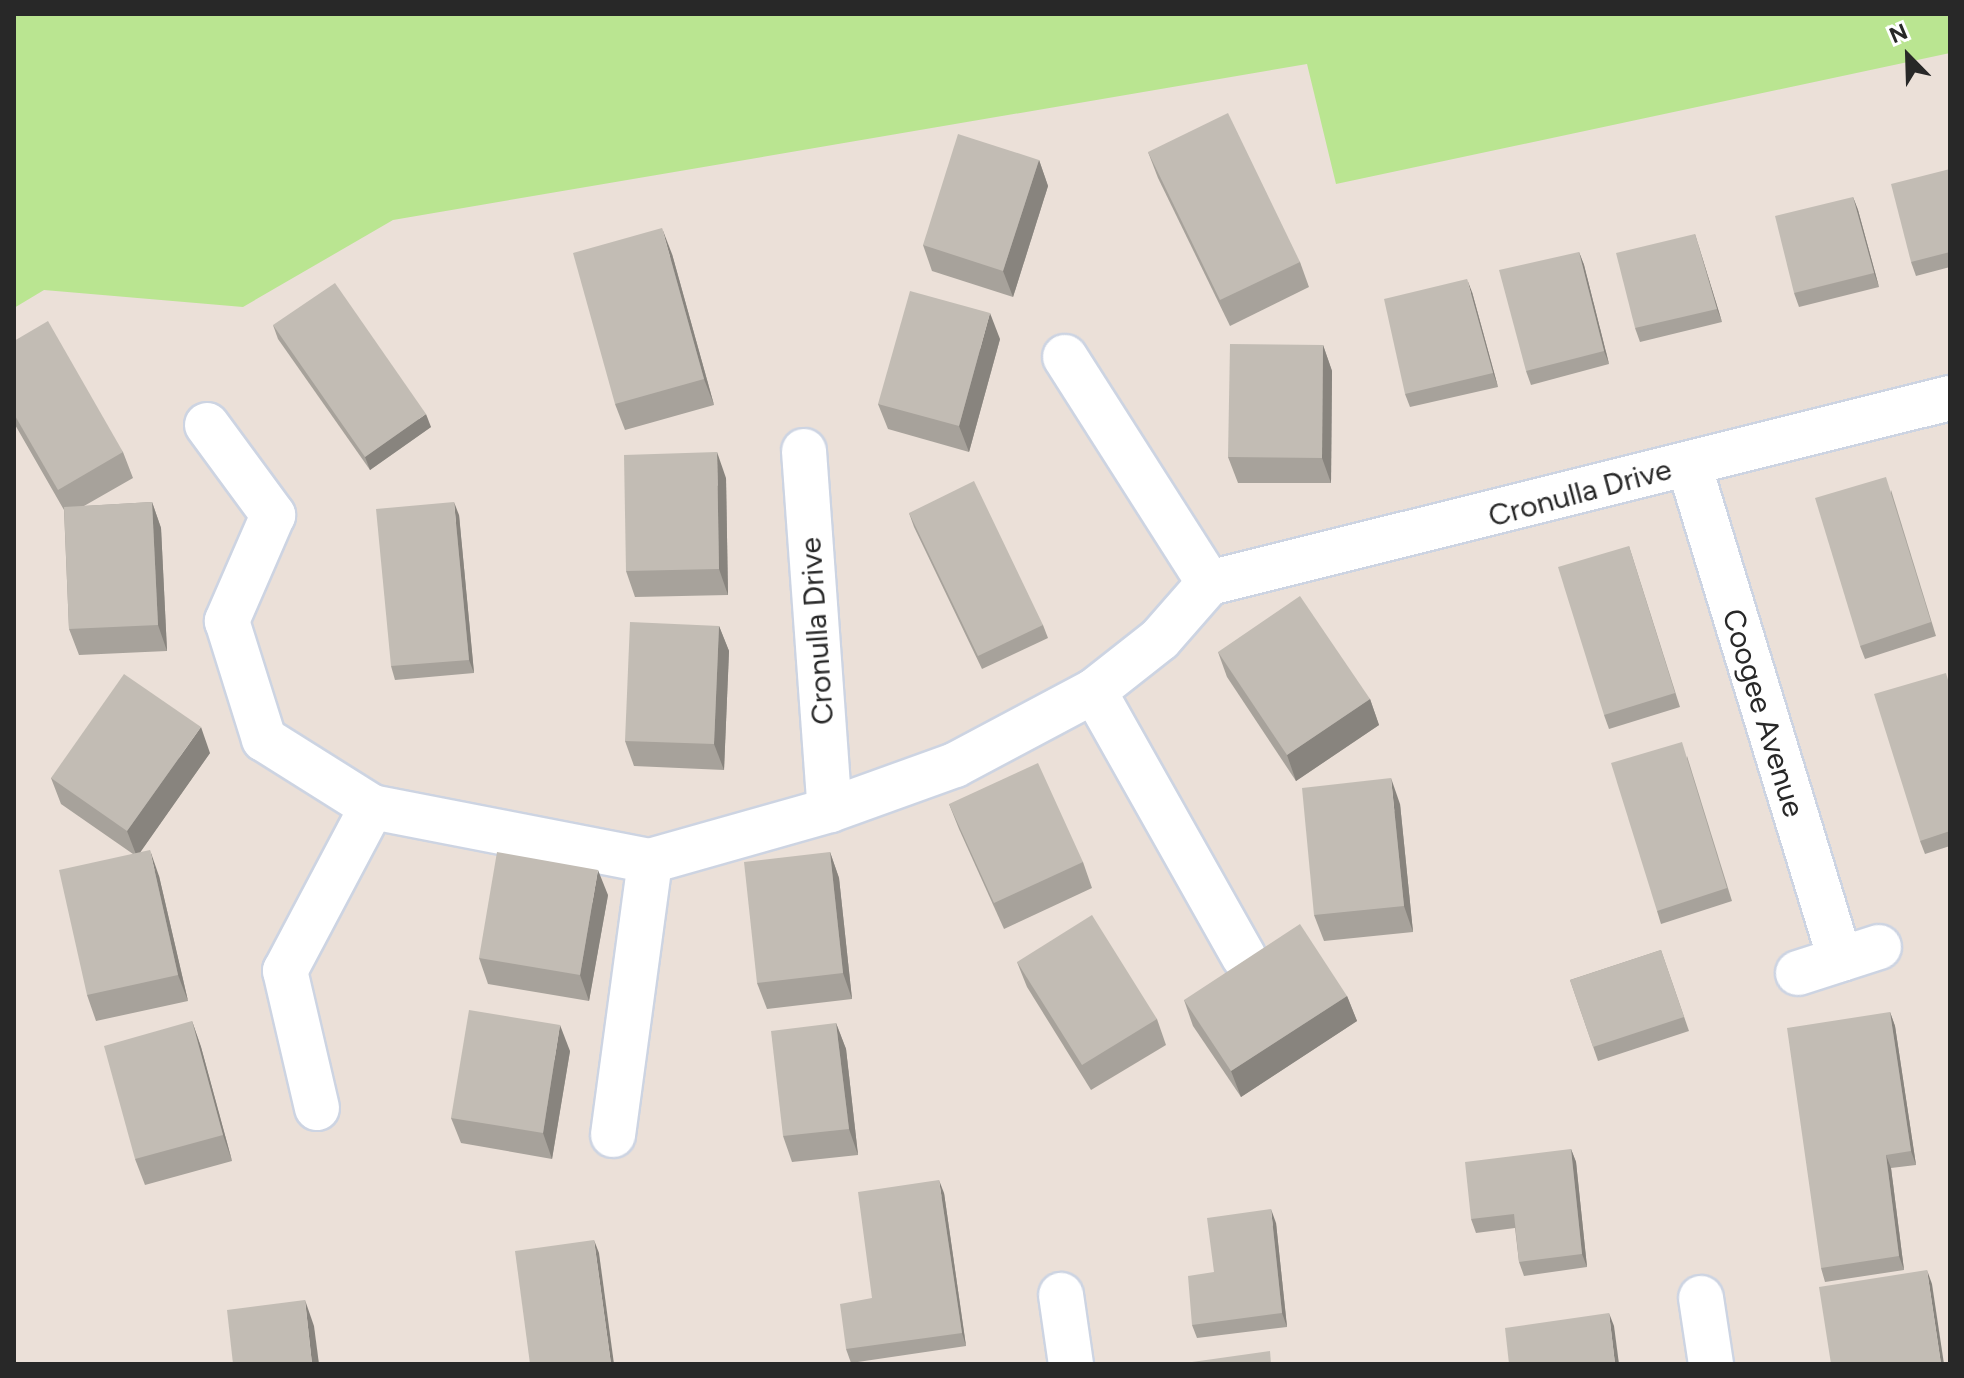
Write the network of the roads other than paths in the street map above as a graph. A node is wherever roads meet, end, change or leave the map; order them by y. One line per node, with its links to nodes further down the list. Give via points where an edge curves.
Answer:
1 (1065, 357): 6 (street)
2 (1950, 398): 5 (street, Cronulla Drive)
3 (207, 425): 8 (street, via 273,515 227,621 264,739)
4 (804, 451): 9 (street, Cronulla Drive)
5 (1689, 465): 6 (street, Cronulla Drive); 12 (street, Coogee Avenue, via 1859,953)
6 (1209, 583): 7 (street, via 1160,639)
7 (1094, 691): 9 (street, via 955,765); 11 (street)
8 (372, 807): 10 (street); 13 (street, via 285,971)
9 (830, 810): 10 (street)
10 (650, 861): 14 (street)
11 (1244, 957)
12 (1798, 973)
13 (317, 1108)
14 (613, 1135)
15 (1061, 1295): 17 (street)
16 (1701, 1298): 18 (street)
17 (1071, 1364)
18 (1711, 1364)

